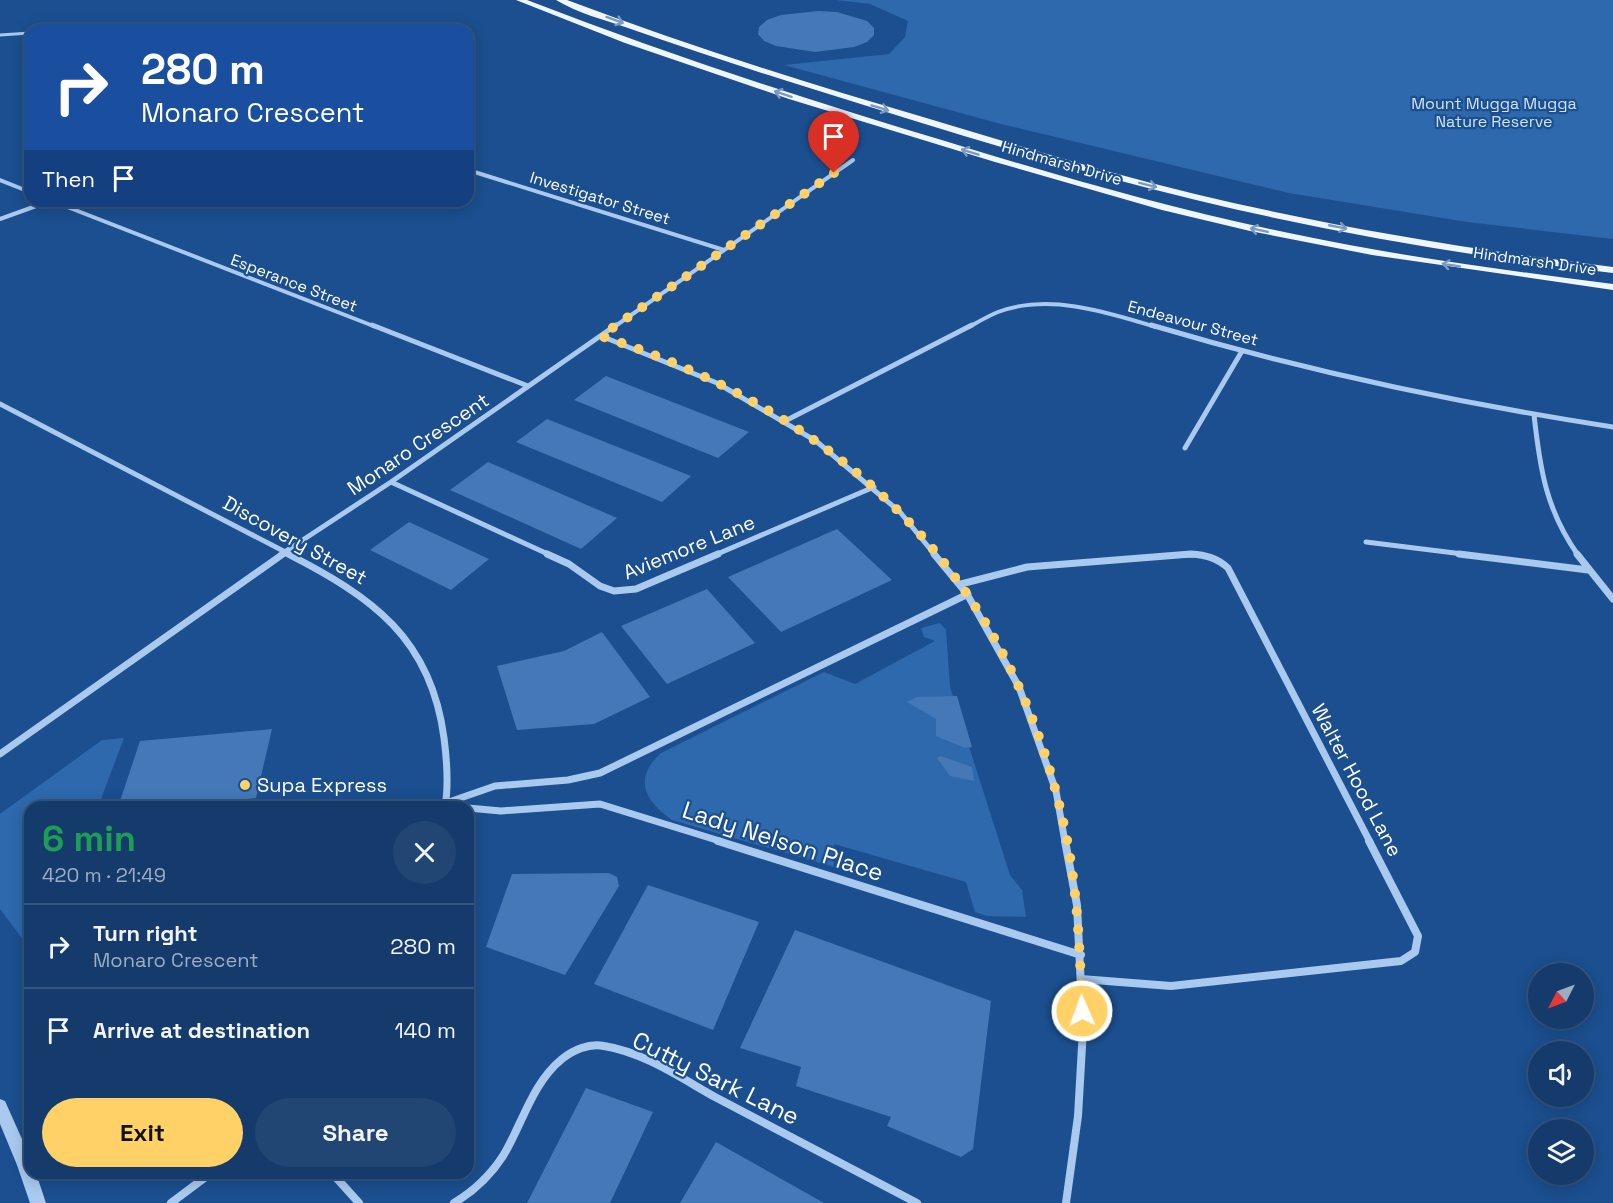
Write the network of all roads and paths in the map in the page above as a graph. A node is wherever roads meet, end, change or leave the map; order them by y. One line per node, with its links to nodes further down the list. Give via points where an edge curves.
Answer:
1 (520, 0): 14 (main road, Hindmarsh Drive, one-way to 1, via 1358,250 1141,201 775,91)
2 (560, 0): 13 (main road, Hindmarsh Drive, one-way to 13, via 824,90 1175,192 1400,239)
3 (24, 33): 4 (street)
4 (0, 35)
5 (853, 160): 12 (street, Monaro Crescent)
6 (474, 172): 12 (street, Investigator Street)
7 (0, 180): 8 (street)
8 (24, 190)
9 (34, 207): 11 (street)
10 (66, 207): 17 (street, Esperance Street)
11 (0, 219)
12 (724, 250): 15 (street, Monaro Crescent)
13 (1613, 270)
14 (1613, 287)
15 (601, 336): 17 (street, Monaro Crescent); 20 (street, via 688,368)
16 (1242, 351): 19 (street, Endeavour Street, via 1416,393); 20 (street, Endeavour Street, via 1079,307 1021,306 993,315); 22 (street)
17 (528, 386): 23 (street, Monaro Crescent)
18 (0, 404): 26 (street, Discovery Street)
19 (1534, 415): 21 (street, Endeavour Street); 27 (street, via 1549,504)
20 (787, 420): 24 (street)
21 (1613, 427)
22 (1185, 448)
23 (391, 482): 24 (street, Aviemore Lane, via 569,564 596,586 612,592 636,589); 26 (street, Monaro Crescent)
24 (874, 487): 28 (street, via 921,532)
25 (1366, 542): 27 (street)
26 (285, 552): 31 (street, Monaro Crescent); 32 (street, Discovery Street, via 360,594 387,617 413,648 431,681 443,721)
27 (1588, 570): 30 (street)
28 (961, 584): 29 (street); 36 (street, Walter Hood Lane, via 1050,565 1191,554 1223,563 1418,936 1414,952 1401,961 1171,986)
29 (968, 594): 33 (street, via 600,773 568,780 495,786); 35 (street, via 1009,665 1043,748 1068,844)
30 (1613, 599)
31 (0, 754)
32 (445, 801)
33 (456, 801)
34 (474, 808): 35 (street, Lady Nelson Place, via 600,804)
35 (1081, 955): 36 (street)
36 (1081, 979): 47 (street, via 1080,1084)
37 (0, 1106): 38 (street)
38 (24, 1167)
39 (29, 1179): 42 (street)
40 (203, 1179): 43 (street)
41 (337, 1179): 44 (street)
42 (38, 1203)
43 (171, 1203)
44 (359, 1203)
45 (454, 1203): 46 (street, Cutty Sark Lane, via 471,1193 494,1169 546,1076 558,1062 572,1051 597,1045 667,1071)
46 (917, 1203)
47 (1066, 1203)

